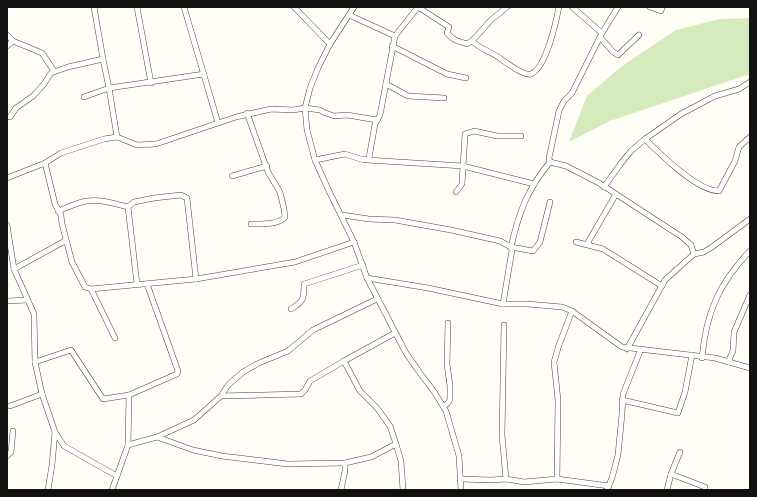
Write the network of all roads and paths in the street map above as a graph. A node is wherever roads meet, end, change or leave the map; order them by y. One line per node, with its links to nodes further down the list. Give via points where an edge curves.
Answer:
1 (94, 7): 23 (street)
2 (137, 7): 28 (street)
3 (184, 7): 25 (street)
4 (294, 7): 20 (street)
5 (354, 7): 13 (street)
6 (418, 7): 17 (street); 19 (street, via 445,23 449,27 447,33 458,42 467,44)
7 (507, 7): 19 (street)
8 (560, 7): 19 (street, via 546,53 530,74 525,74)
9 (572, 7): 15 (street)
10 (618, 7): 15 (street)
11 (650, 7): 12 (street, via 660,11)
12 (662, 7)
13 (349, 15): 17 (street); 20 (street)
14 (7, 35): 18 (street)
15 (601, 35): 16 (street, via 618,55); 45 (street, via 572,93 559,110)
16 (639, 35)
17 (395, 36): 22 (street)
18 (13, 41): 21 (street); 24 (street, via 42,53)
19 (472, 41)
20 (330, 44): 33 (street, via 310,88)
21 (7, 46)
22 (392, 46): 26 (street, via 447,74); 29 (street)
23 (103, 59): 24 (street); 30 (street)
24 (54, 71): 35 (street, via 33,96)
25 (204, 74): 28 (street); 37 (street)
26 (466, 78)
27 (750, 82): 41 (street, via 739,89 715,96 681,114)
28 (151, 83): 30 (street)
29 (386, 84): 32 (street, via 408,96); 36 (street)
30 (109, 88): 31 (street); 39 (street)
31 (84, 97)
32 (444, 98)
33 (305, 108): 34 (street); 36 (street, via 320,110 334,116 347,115); 42 (street, via 307,130)
34 (247, 113): 37 (street); 46 (street)
35 (7, 118)
36 (377, 120): 43 (street)
37 (218, 123): 39 (street, via 156,144 137,145)
38 (521, 136): 47 (street, via 497,136 474,131 465,134)
39 (116, 137): 44 (street, via 61,153)
40 (750, 137): 41 (street, via 739,147 735,161 719,191 704,188)
41 (645, 140): 51 (street, via 631,151)
42 (315, 160): 43 (street, via 345,154); 57 (street)
43 (367, 160): 47 (street)
44 (45, 162): 49 (street); 56 (street)
45 (550, 162): 50 (street); 51 (street, via 566,166)
46 (267, 166): 48 (street); 59 (street, via 280,192 285,217 282,221 274,223)
47 (463, 166): 50 (street); 52 (street, via 462,184)
48 (232, 176)
49 (7, 178)
50 (534, 184): 65 (street, via 523,204)
51 (604, 187): 53 (street)
52 (456, 192)
53 (616, 194): 64 (street); 68 (street, via 682,237 691,245)
54 (550, 202): 65 (street, via 540,242 533,252)
55 (128, 208): 56 (street, via 105,201 94,201); 72 (street, via 134,202 154,198 181,195 187,198); 73 (street)
56 (58, 210): 61 (street)
57 (342, 215): 62 (street); 65 (street, via 422,224 500,241)
58 (750, 219): 68 (street, via 712,247)
59 (251, 224)
60 (7, 225): 66 (street)
61 (66, 241): 70 (street); 76 (street, via 72,262 85,287)
62 (354, 242): 69 (street); 72 (street, via 295,262)
63 (576, 242): 64 (street)
64 (587, 244): 75 (street, via 603,249)
65 (511, 247): 81 (street)
66 (9, 248): 70 (street)
67 (750, 251): 91 (street, via 732,271 709,313)
68 (694, 254): 75 (street, via 664,280)
69 (363, 265): 71 (street); 82 (street, via 304,284 304,297 301,303)
70 (14, 270): 79 (street)
71 (367, 278): 78 (street); 81 (street)
72 (196, 279): 74 (street)
73 (137, 284): 74 (street); 76 (street)
74 (147, 284): 97 (street, via 178,371 177,374)
75 (662, 286): 88 (street)
76 (91, 289): 87 (street)
77 (750, 295): 94 (street, via 734,332)
78 (377, 299): 86 (street); 98 (street, via 313,330 288,351 243,372 228,385)
79 (27, 300): 80 (street); 93 (street, via 34,314)
80 (7, 301)
81 (503, 304): 83 (street, via 562,307)
82 (291, 309)
83 (572, 311): 88 (street); 114 (street, via 554,362 558,400)
84 (448, 323): 101 (street, via 447,364 450,399)
85 (504, 325): 112 (street, via 502,435)
86 (395, 333): 92 (street); 101 (street)
87 (115, 338)
88 (627, 348): 89 (street)
89 (641, 349): 90 (street); 99 (street)
90 (692, 355): 91 (street); 99 (street, via 678,413)
91 (702, 358): 94 (street)
92 (344, 361): 98 (street, via 310,381 301,394); 105 (street, via 360,391 390,426)
93 (35, 362): 96 (street); 97 (street, via 71,350 103,400)
94 (728, 362): 95 (street)
95 (750, 368)
96 (42, 394): 100 (street); 103 (street)
97 (128, 395): 106 (street)
98 (221, 396): 104 (street, via 194,420)
99 (622, 400): 116 (street, via 618,455)
100 (10, 406)
101 (444, 406): 113 (street, via 458,449)
102 (13, 431): 108 (street, via 11,452)
103 (55, 432): 111 (street, via 64,446); 117 (street)
104 (157, 437): 106 (street); 109 (street, via 193,450 222,456 288,464)
105 (396, 444): 109 (street, via 371,457); 120 (street, via 401,461)
106 (128, 445): 111 (street)
107 (680, 452): 110 (street)
108 (7, 456)
109 (345, 464): 119 (street)
110 (671, 474): 123 (street); 124 (street, via 705,487)
111 (117, 476): 118 (street)
112 (506, 478): 113 (street); 114 (street, via 524,482)
113 (460, 479): 121 (street)
114 (557, 479): 115 (street)
115 (600, 484): 116 (street); 122 (street)
116 (608, 488)
117 (48, 490)
118 (112, 490)
119 (341, 490)
120 (403, 490)
121 (461, 490)
122 (602, 490)
123 (667, 490)
124 (705, 490)

